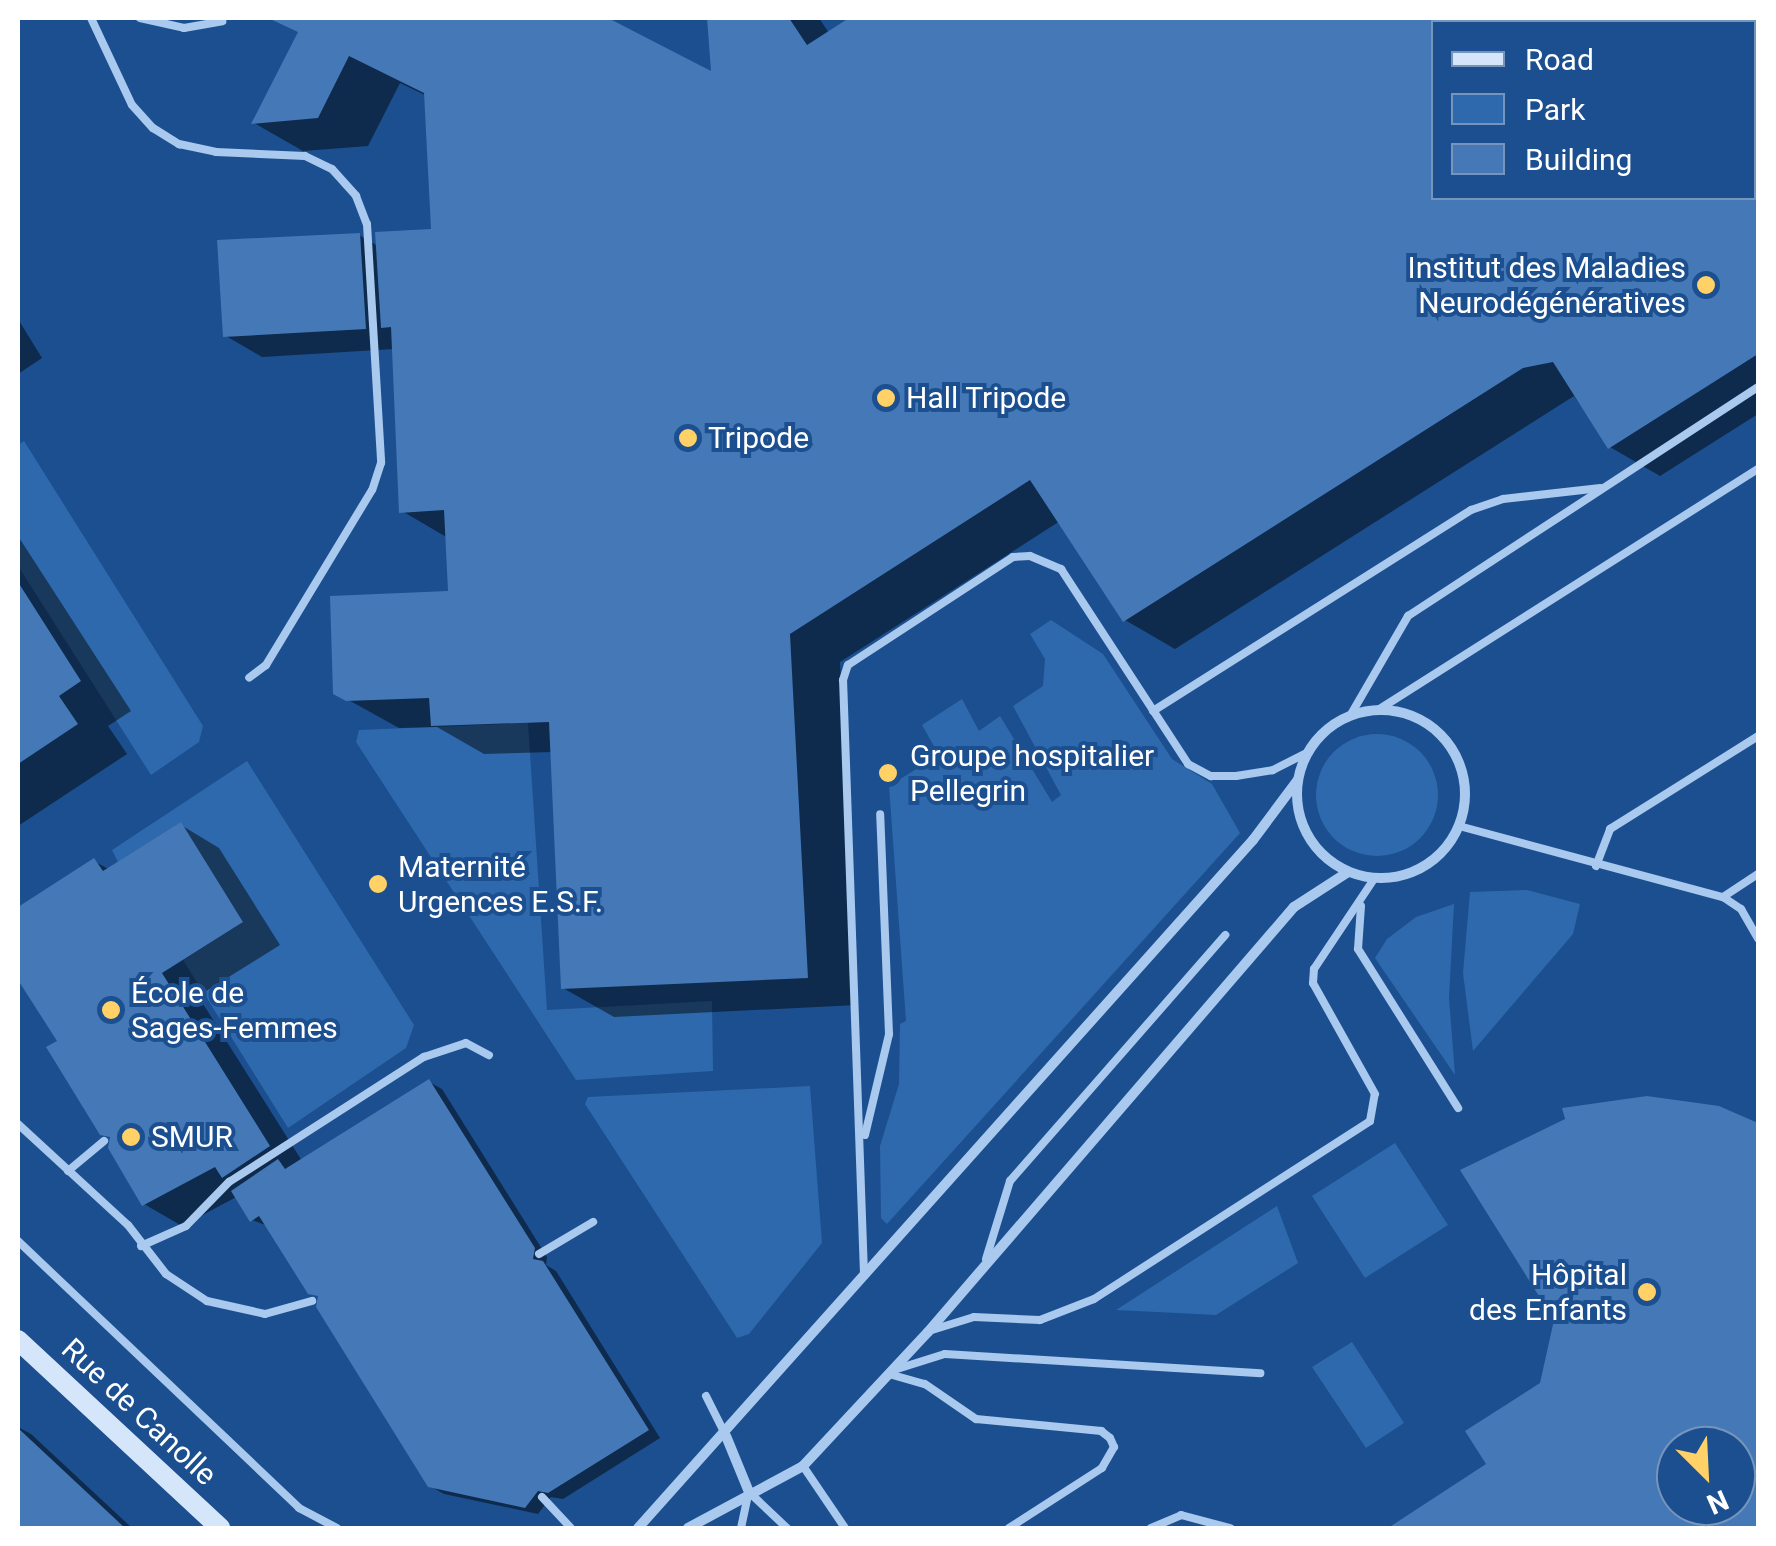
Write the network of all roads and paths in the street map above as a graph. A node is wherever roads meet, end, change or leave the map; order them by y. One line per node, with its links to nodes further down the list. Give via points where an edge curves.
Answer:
1 (91, 18): 7 (lane, via 132,105 153,128 179,144 216,152 305,156 332,169 356,196 367,224 381,463 372,490 266,665)
2 (140, 18): 3 (lane, via 184,28)
3 (222, 21)
4 (1758, 387): 6 (lane)
5 (1758, 469): 8 (lane)
6 (1605, 488): 9 (lane, via 1537,493 1472,510); 10 (lane, via 1408,616)
7 (249, 678)
8 (1378, 710): 10 (street); 15 (street, via 1418,720 1450,746 1462,772)
9 (1152, 711): 12 (lane, via 1188,764 1211,776 1272,770); 28 (lane, via 1061,569 1030,556 1013,557 848,665 843,680)
10 (1350, 716): 12 (street)
11 (1758, 736): 16 (lane, via 1610,829)
12 (1307, 753): 13 (street)
13 (1297, 781): 17 (street, via 1306,835); 35 (street, via 1252,840)
14 (880, 814): 28 (lane, via 889,1034 883,1080)
15 (1459, 826): 16 (lane); 19 (street, via 1424,866)
16 (1596, 866): 20 (lane)
17 (1348, 872): 19 (street); 34 (street, via 1294,908)
18 (1758, 874): 20 (lane)
19 (1374, 878): 21 (lane)
20 (1723, 897): 23 (lane, via 1741,909)
21 (1361, 906): 25 (lane, via 1358,949); 37 (lane, via 1314,969 1313,983 1376,1094 1370,1121 1094,1299 1040,1320 974,1317)
22 (1225, 935): 34 (lane, via 1010,1181)
23 (1758, 939)
24 (488, 1055): 32 (lane, via 466,1043 424,1057 229,1182 186,1226)
25 (1458, 1108)
26 (18, 1124): 29 (lane)
27 (104, 1141): 29 (lane)
28 (862, 1143): 35 (lane)
29 (68, 1171): 32 (lane)
30 (593, 1222): 33 (lane)
31 (18, 1241): 47 (lane, via 299,1508)
32 (142, 1246): 36 (lane, via 180,1285 227,1308 266,1314)
33 (539, 1254)
34 (986, 1260): 37 (street)
35 (864, 1274): 42 (street)
36 (312, 1301)
37 (928, 1332): 40 (street)
38 (18, 1340): 46 (street, Rue de Canolle)
39 (1260, 1373): 40 (lane, via 944,1354)
40 (888, 1374): 43 (street); 54 (lane, via 925,1384 976,1419 1100,1430 1110,1438 1114,1447 1102,1468)
41 (706, 1396): 42 (lane)
42 (726, 1436): 44 (street); 49 (street)
43 (803, 1466): 44 (street); 53 (lane)
44 (748, 1492): 50 (street); 51 (lane); 52 (lane)
45 (542, 1497): 48 (lane)
46 (220, 1528)
47 (337, 1528)
48 (571, 1528)
49 (638, 1528)
50 (688, 1528)
51 (742, 1528)
52 (787, 1528)
53 (845, 1528)
54 (1009, 1528)
55 (1151, 1528): 56 (lane, via 1181,1515)
56 (1230, 1528)

